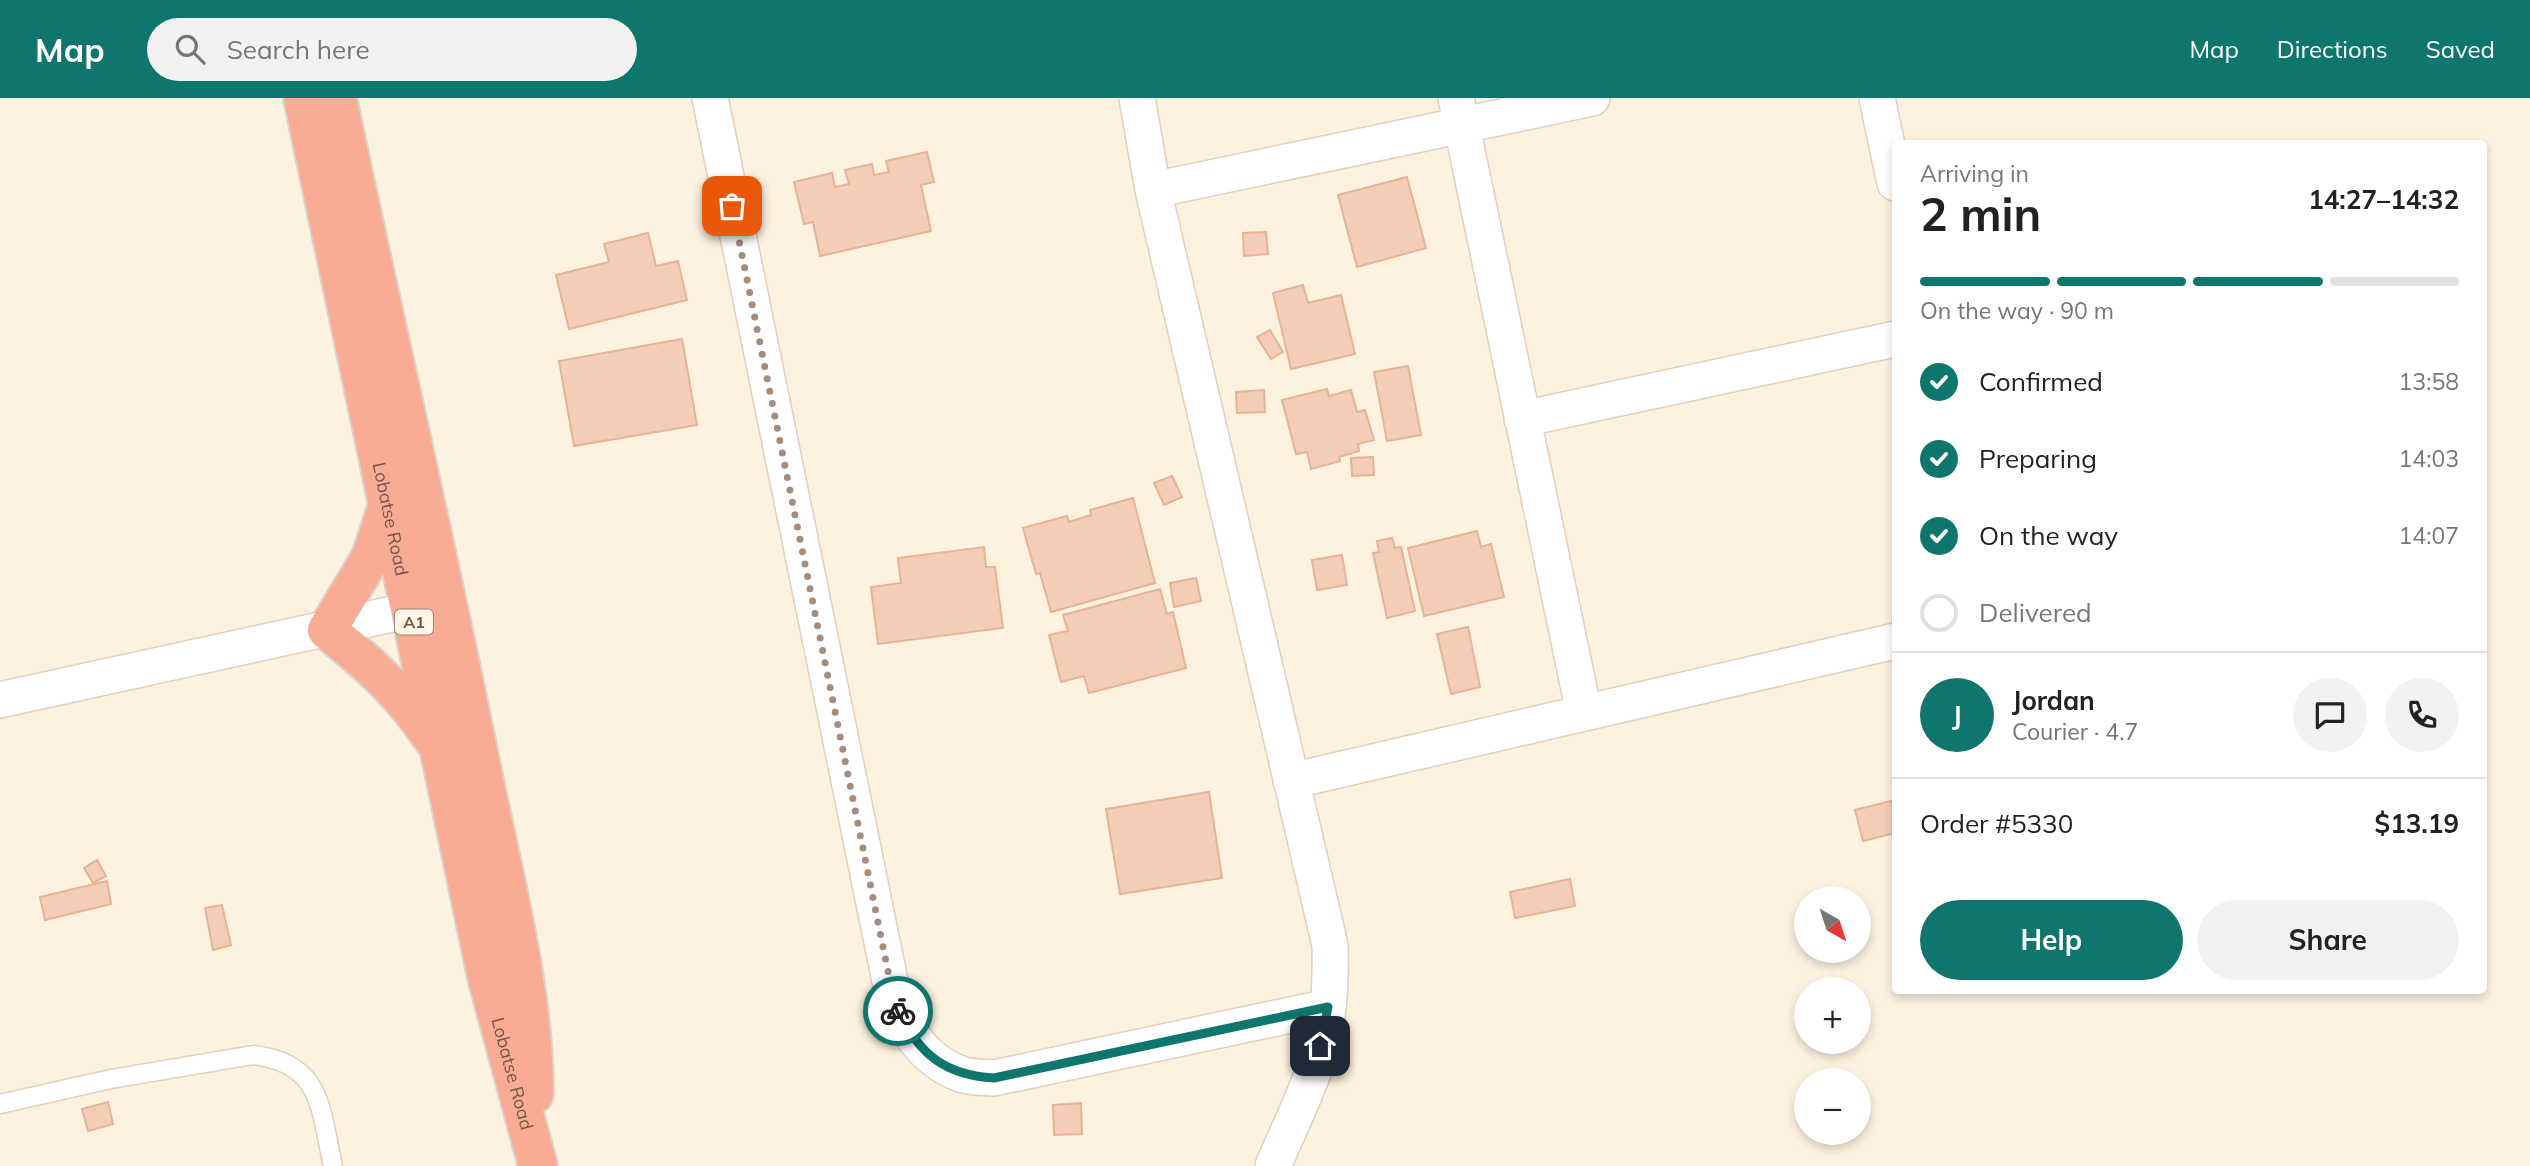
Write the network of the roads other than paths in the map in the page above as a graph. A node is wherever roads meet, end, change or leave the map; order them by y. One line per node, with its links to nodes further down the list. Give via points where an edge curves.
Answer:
1 (303, 98): 12 (highway, Lobatse Road / A1)
2 (337, 98): 13 (highway, Lobatse Road / A1)
3 (710, 98): 21 (street, via 891,986 907,1029 941,1064 962,1075 994,1078)
4 (1137, 98): 9 (street)
5 (1592, 98): 7 (street)
6 (1877, 98): 8 (street)
7 (1459, 112): 9 (street); 11 (street)
8 (1892, 169)
9 (1153, 190): 20 (street)
10 (1892, 340): 11 (street)
11 (1522, 419): 18 (street)
12 (389, 502): 14 (highway, Lobatse Road / A1); 15 (highway, via 371,557)
13 (449, 603): 14 (street); 23 (highway, Lobatse Road / A1, via 524,981 534,1057)
14 (411, 609): 15 (street); 19 (highway, Lobatse Road / A1)
15 (327, 630): 17 (street); 19 (highway, via 388,681)
16 (1892, 642): 18 (street)
17 (0, 700)
18 (1584, 713): 20 (street)
19 (442, 753): 23 (highway, Lobatse Road / A1, via 487,977)
20 (1291, 781): 21 (street, via 1329,945)
21 (1328, 1007): 25 (street, via 1315,1065)
22 (0, 1104): 24 (lane, via 124,1077 253,1055 271,1057 287,1063 312,1085)
23 (536, 1155)
24 (333, 1166)
25 (1273, 1166)

